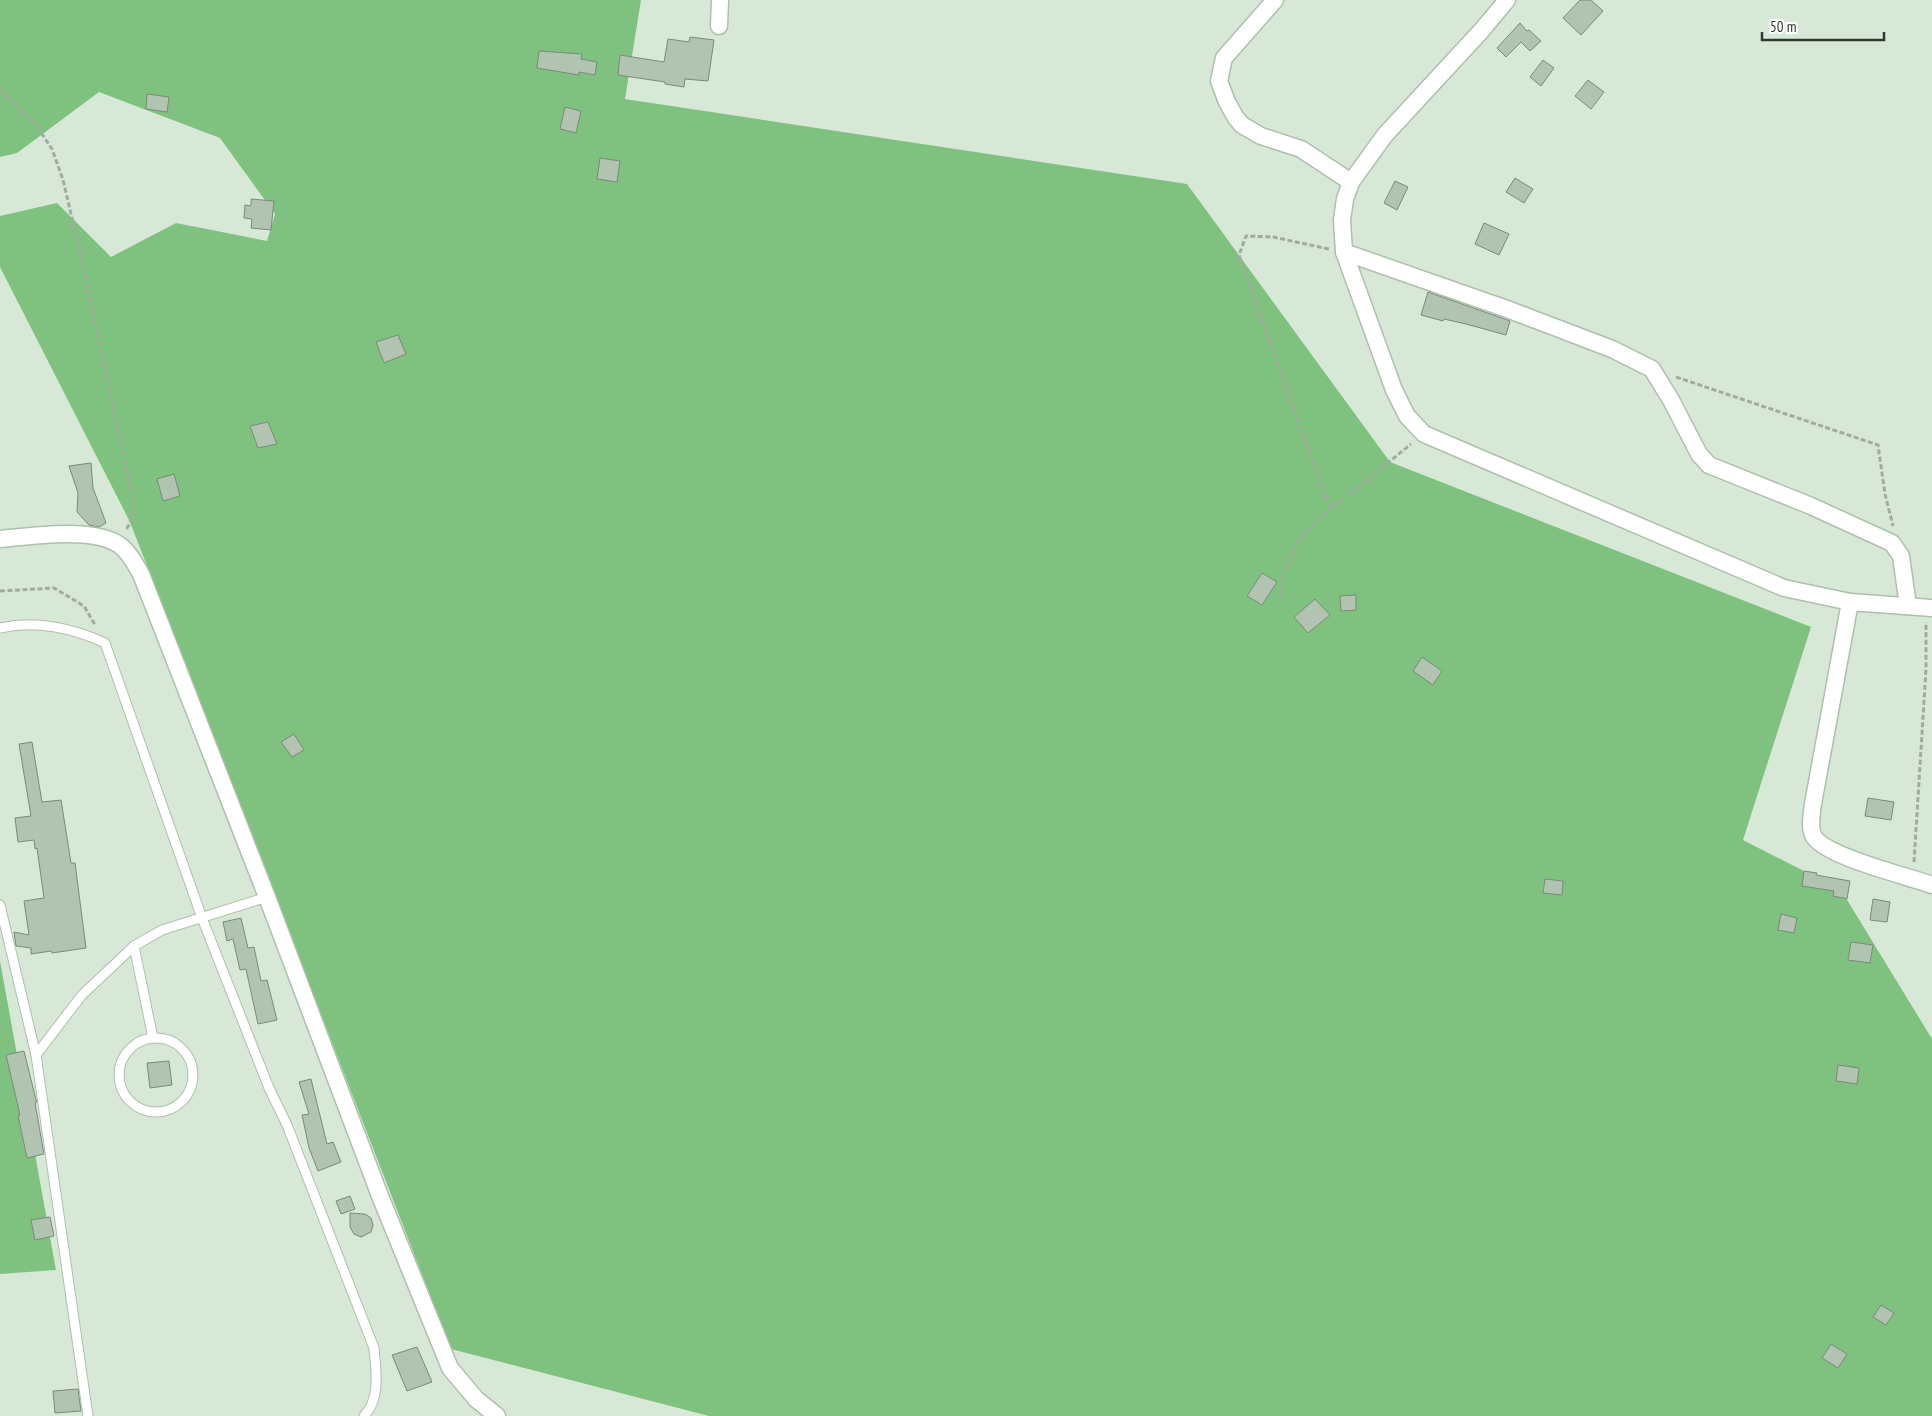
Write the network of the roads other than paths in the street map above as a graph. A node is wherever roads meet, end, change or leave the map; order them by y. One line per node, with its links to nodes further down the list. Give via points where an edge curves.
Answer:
1 (720, 0): 4 (street)
2 (1275, 0): 5 (street, via 1224,58 1219,81 1227,102 1242,125 1261,136 1301,149)
3 (1507, 0): 5 (street, via 1385,135)
4 (719, 26)
5 (1351, 182): 6 (street, via 1342,220)
6 (1344, 252): 8 (street, via 1394,390 1407,416 1424,434 1784,588); 9 (street, via 1507,309 1612,349 1652,369 1699,454 1709,465 1811,506 1892,544 1901,556)
7 (0, 539): 13 (street, via 64,534 96,536 118,544 131,556 141,574)
8 (1850, 602): 9 (street); 12 (street, via 1813,804 1813,834 1831,851)
9 (1908, 606): 10 (street)
10 (1929, 608)
11 (0, 628): 15 (lane, via 49,626 105,642)
12 (1932, 885)
13 (267, 897): 15 (lane); 21 (street, via 380,1196 450,1368 476,1399)
14 (0, 905): 18 (lane)
15 (202, 918): 16 (lane, via 162,930); 20 (lane, via 374,1348 377,1384)
16 (134, 946): 17 (lane); 18 (lane, via 82,995)
17 (153, 1038): 17 (lane, via 134,1045 126,1053 119,1072 120,1083 130,1101 148,1111 159,1112 179,1104 191,1087 193,1076 188,1056 182,1048 173,1042)
18 (36, 1054): 19 (lane)
19 (88, 1416)
20 (364, 1416)
21 (498, 1416)

